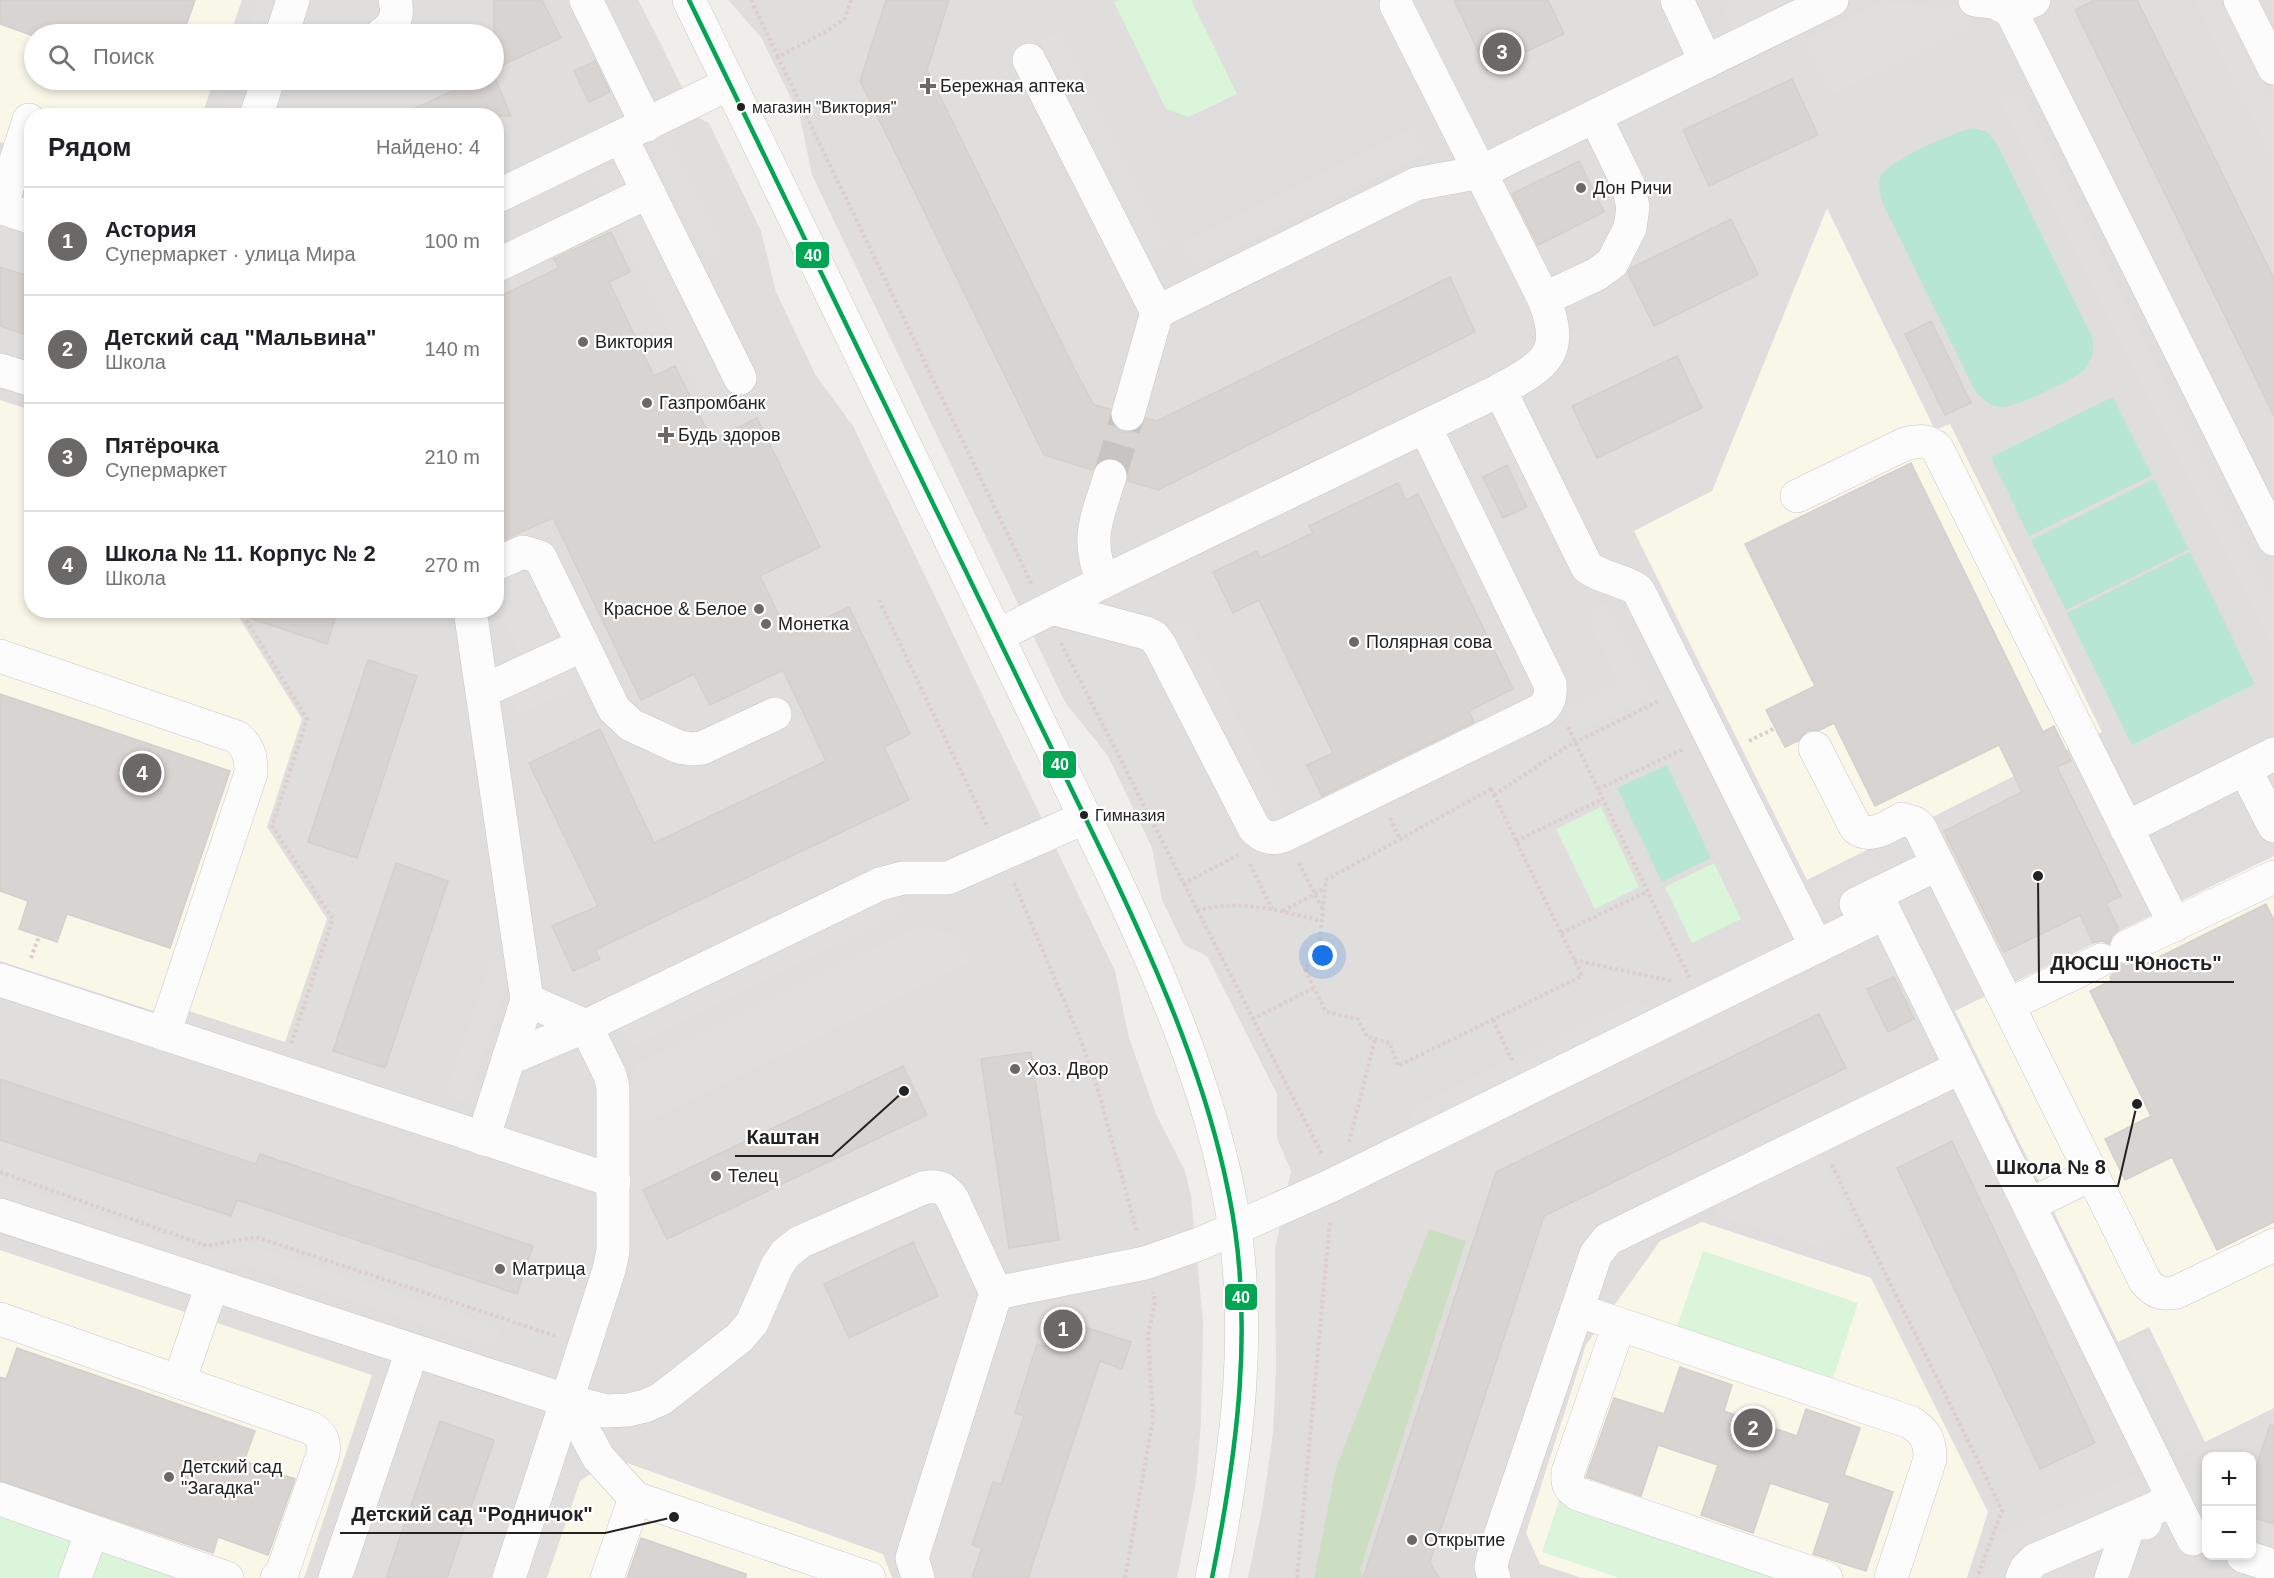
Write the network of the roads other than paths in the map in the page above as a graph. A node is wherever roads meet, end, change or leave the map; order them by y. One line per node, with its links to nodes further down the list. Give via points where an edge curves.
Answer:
1 (293, 0): 11 (street)
2 (395, 0): 12 (street)
3 (586, 0): 18 (street)
4 (689, 0): 16 (street)
5 (1677, 0): 14 (street)
6 (1832, 0): 14 (street)
7 (1975, 0): 10 (street)
8 (2240, 0): 15 (street)
9 (1396, 5): 20 (street)
10 (2022, 6): 36 (street)
11 (285, 24)
12 (394, 24)
13 (1029, 60): 27 (street)
14 (1706, 62): 17 (street)
15 (2274, 68)
16 (729, 84): 18 (street); 41 (street)
17 (1595, 116): 20 (street); 26 (street, via 1628,184 1633,207 1630,228 1612,262 1597,274)
18 (634, 131): 21 (street); 22 (street)
19 (24, 135): 23 (street)
20 (1481, 172): 26 (street); 27 (street, via 1416,184)
21 (648, 192): 25 (street); 30 (street)
22 (504, 193)
23 (0, 207): 24 (street)
24 (24, 215)
25 (504, 262)
26 (1544, 299): 31 (street, via 1552,318 1554,338 1546,357 1535,371)
27 (1157, 312): 32 (street)
28 (0, 370): 29 (street)
29 (24, 378)
30 (740, 378)
31 (1500, 390): 33 (street); 56 (street, via 1587,567 1599,576 1627,582 1638,590)
32 (1128, 414)
33 (1425, 427): 38 (street); 39 (street, via 1550,684 1551,695 1542,710 1278,837 1261,836 1154,637)
34 (1110, 476): 38 (street, via 1094,531 1095,561)
35 (1797, 496): 51 (street, via 1905,444 1919,440 1937,448)
36 (2274, 539)
37 (504, 560): 42 (street, via 523,552 540,557)
38 (1103, 582): 39 (street)
39 (1048, 610): 41 (street)
40 (471, 618): 44 (street)
41 (997, 636): 49 (street)
42 (583, 645): 44 (street); 45 (street, via 621,717 679,747 702,748)
43 (0, 656): 61 (street, via 237,737 246,746 251,772)
44 (483, 691): 58 (street)
45 (775, 714)
46 (1815, 748): 52 (street, via 1856,828 1868,834 1908,820 1920,828)
47 (2274, 754): 48 (street)
48 (2245, 769): 50 (street); 51 (street)
49 (1086, 817): 60 (street, via 948,878 903,878 880,884); 69 (street, via 1142,938 1189,1054 1219,1153)
50 (2274, 826)
51 (2126, 828): 55 (street)
52 (1938, 864): 54 (street); 59 (street)
53 (2274, 877): 55 (street)
54 (1881, 904): 56 (street); 63 (street)
55 (2175, 925): 59 (street)
56 (1812, 937): 69 (street, via 1697,995 1526,1090)
57 (0, 980): 61 (street)
58 (527, 999): 60 (street); 62 (street)
59 (2008, 1005): 65 (street)
60 (586, 1026): 62 (street); 66 (street, via 612,1081)
61 (164, 1034): 64 (street)
62 (508, 1059): 64 (street)
63 (1961, 1067): 67 (street); 73 (street, via 1608,1239 1596,1254)
64 (483, 1139): 66 (street)
65 (2092, 1174): 67 (street); 70 (street, via 2145,1281 2158,1292 2177,1292)
66 (614, 1181): 78 (street, via 615,1232 609,1270)
67 (2029, 1205): 81 (street)
68 (0, 1215): 71 (street)
69 (1235, 1229): 72 (street, via 1145,1263); 95 (street, via 1241,1302 1237,1425 1228,1500)
70 (2274, 1245)
71 (212, 1285): 76 (street); 77 (street)
72 (996, 1293): 78 (street, via 947,1191 935,1185 923,1188 800,1242 785,1254 752,1323 662,1400 628,1410 606,1411); 94 (street, via 912,1558)
73 (1577, 1310): 75 (street); 96 (street, via 1493,1557)
74 (0, 1319): 77 (street)
75 (1619, 1325): 97 (street, via 1568,1472 1570,1489); 98 (street, via 1910,1422 1920,1429 1927,1437 1930,1460)
76 (412, 1351): 78 (street); 90 (street)
77 (179, 1382): 89 (street, via 320,1434 323,1454)
78 (568, 1401): 79 (street, via 598,1457); 91 (street)
79 (634, 1498): 92 (street); 93 (street)
80 (0, 1499): 83 (street)
81 (2174, 1500): 82 (street); 84 (street)
82 (2131, 1519): 84 (street); 99 (street, via 2035,1560); 100 (street)
83 (92, 1531): 87 (street); 88 (street)
84 (2200, 1541)
85 (2255, 1560): 86 (street)
86 (2274, 1566)
87 (75, 1578)
88 (227, 1578)
89 (278, 1578)
90 (335, 1578)
91 (509, 1578)
92 (607, 1578)
93 (869, 1578)
94 (918, 1578)
95 (1212, 1578)
96 (1492, 1578)
97 (1826, 1578)
98 (1892, 1578)
99 (2022, 1578)
100 (2110, 1578)

